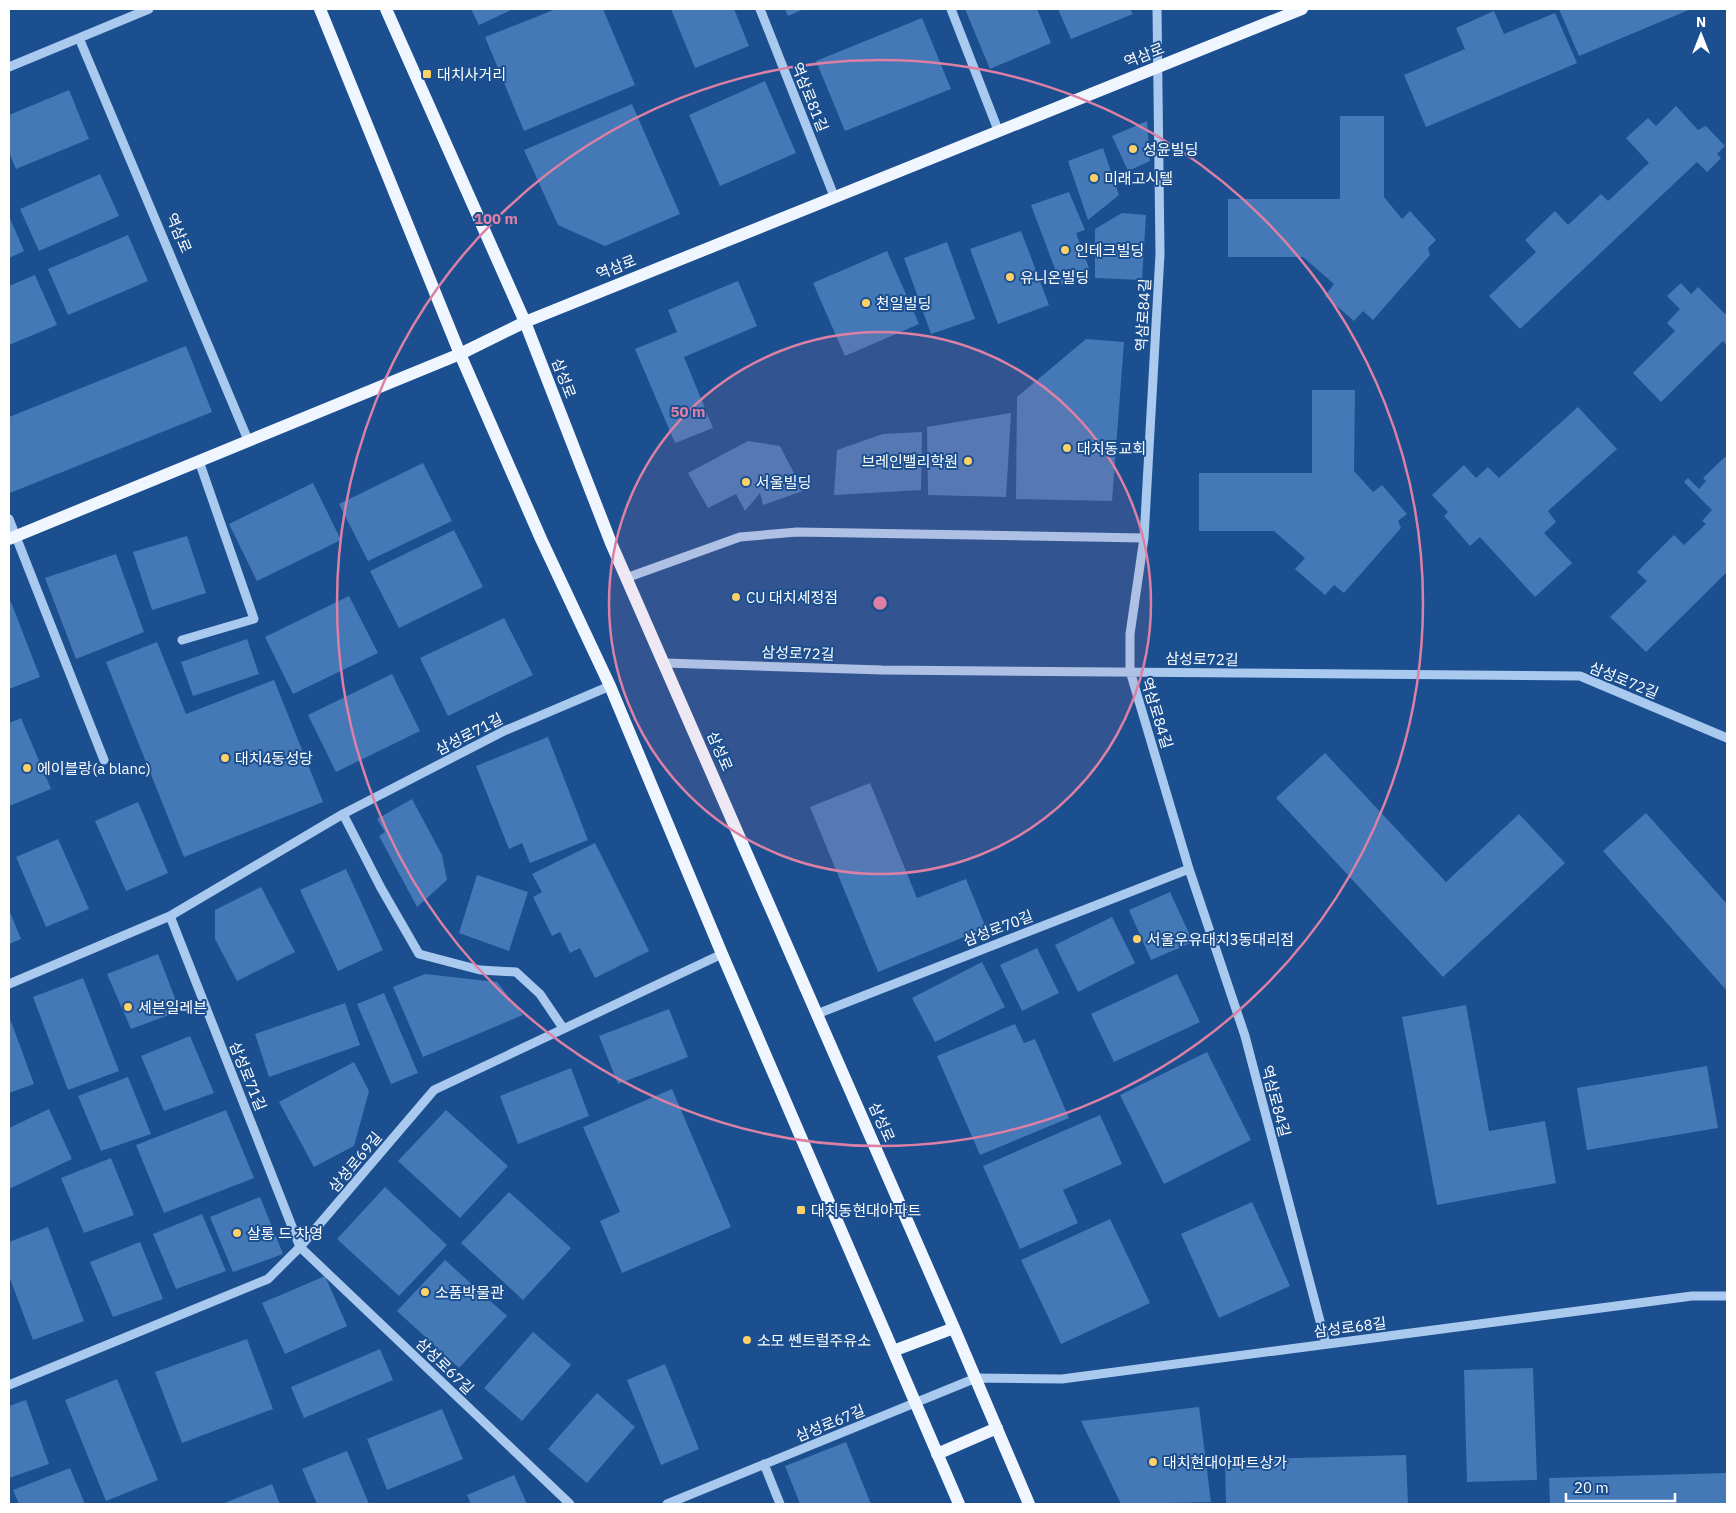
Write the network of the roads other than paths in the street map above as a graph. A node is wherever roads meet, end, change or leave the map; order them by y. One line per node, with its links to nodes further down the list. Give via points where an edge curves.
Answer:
1 (149, 9): 8 (street)
2 (320, 9): 14 (main road)
3 (386, 9): 13 (main road, 삼성로)
4 (760, 9): 12 (street, 역삼로81길)
5 (951, 9): 11 (street)
6 (1157, 9): 10 (street, 역삼로84길)
7 (1302, 9): 10 (main road, 역삼로)
8 (79, 38): 9 (street); 15 (street, 역삼로)
9 (9, 67)
10 (1158, 68): 11 (main road, 역삼로); 19 (street, 역삼로84길, via 1160,254)
11 (998, 130): 12 (main road, 역삼로)
12 (834, 196): 13 (main road, 역삼로)
13 (526, 322): 14 (main road, 역삼로); 20 (main road, 삼성로)
14 (460, 354): 15 (main road, 역삼로); 24 (main road)
15 (248, 440): 16 (main road, 역삼로)
16 (199, 461): 18 (main road, 역삼로); 21 (street, via 254,619)
17 (9, 518): 18 (street)
18 (12, 538): 26 (street)
19 (1144, 538): 20 (street, via 797,532 740,537); 23 (street, 역삼로84길, via 1130,634)
20 (626, 578): 22 (main road, 삼성로)
21 (182, 640)
22 (665, 663): 23 (street, 삼성로72길, via 882,670); 32 (main road, 삼성로)
23 (1130, 671): 25 (street, 삼성로72길, via 1580,676); 28 (street, 역삼로84길)
24 (610, 686): 27 (street, 삼성로71길, via 504,731); 30 (main road)
25 (1727, 738)
26 (104, 760)
27 (343, 814): 29 (street, 삼성로71길); 33 (street, via 380,888 419,954 480,970 516,972 540,994)
28 (1189, 869): 32 (street, 삼성로70길); 37 (street, 역삼로84길, via 1245,1036)
29 (170, 916): 31 (street, 삼성로71길); 34 (street, 삼성로71길)
30 (722, 954): 33 (street, 삼성로69길); 38 (main road)
31 (9, 984)
32 (817, 1014): 36 (main road, 삼성로)
33 (563, 1028): 34 (street, 삼성로69길, via 434,1090)
34 (300, 1247): 40 (street, 삼성로69길, via 268,1279); 45 (street, 삼성로67길)
35 (1727, 1296): 37 (street, 삼성로68길, via 1692,1296)
36 (954, 1328): 38 (main road); 39 (main road, 삼성로)
37 (1326, 1344): 39 (street, 삼성로68길, via 1062,1379)
38 (893, 1351): 41 (main road)
39 (976, 1378): 41 (street, 삼성로67길); 42 (main road, 삼성로)
40 (9, 1385)
41 (915, 1402): 43 (main road); 44 (street, 삼성로67길)
42 (997, 1428): 43 (main road); 49 (main road, 삼성로)
43 (937, 1454): 48 (main road)
44 (764, 1464): 46 (street, 삼성로67길); 47 (street)
45 (570, 1504)
46 (667, 1504)
47 (780, 1504)
48 (959, 1504)
49 (1029, 1504)

